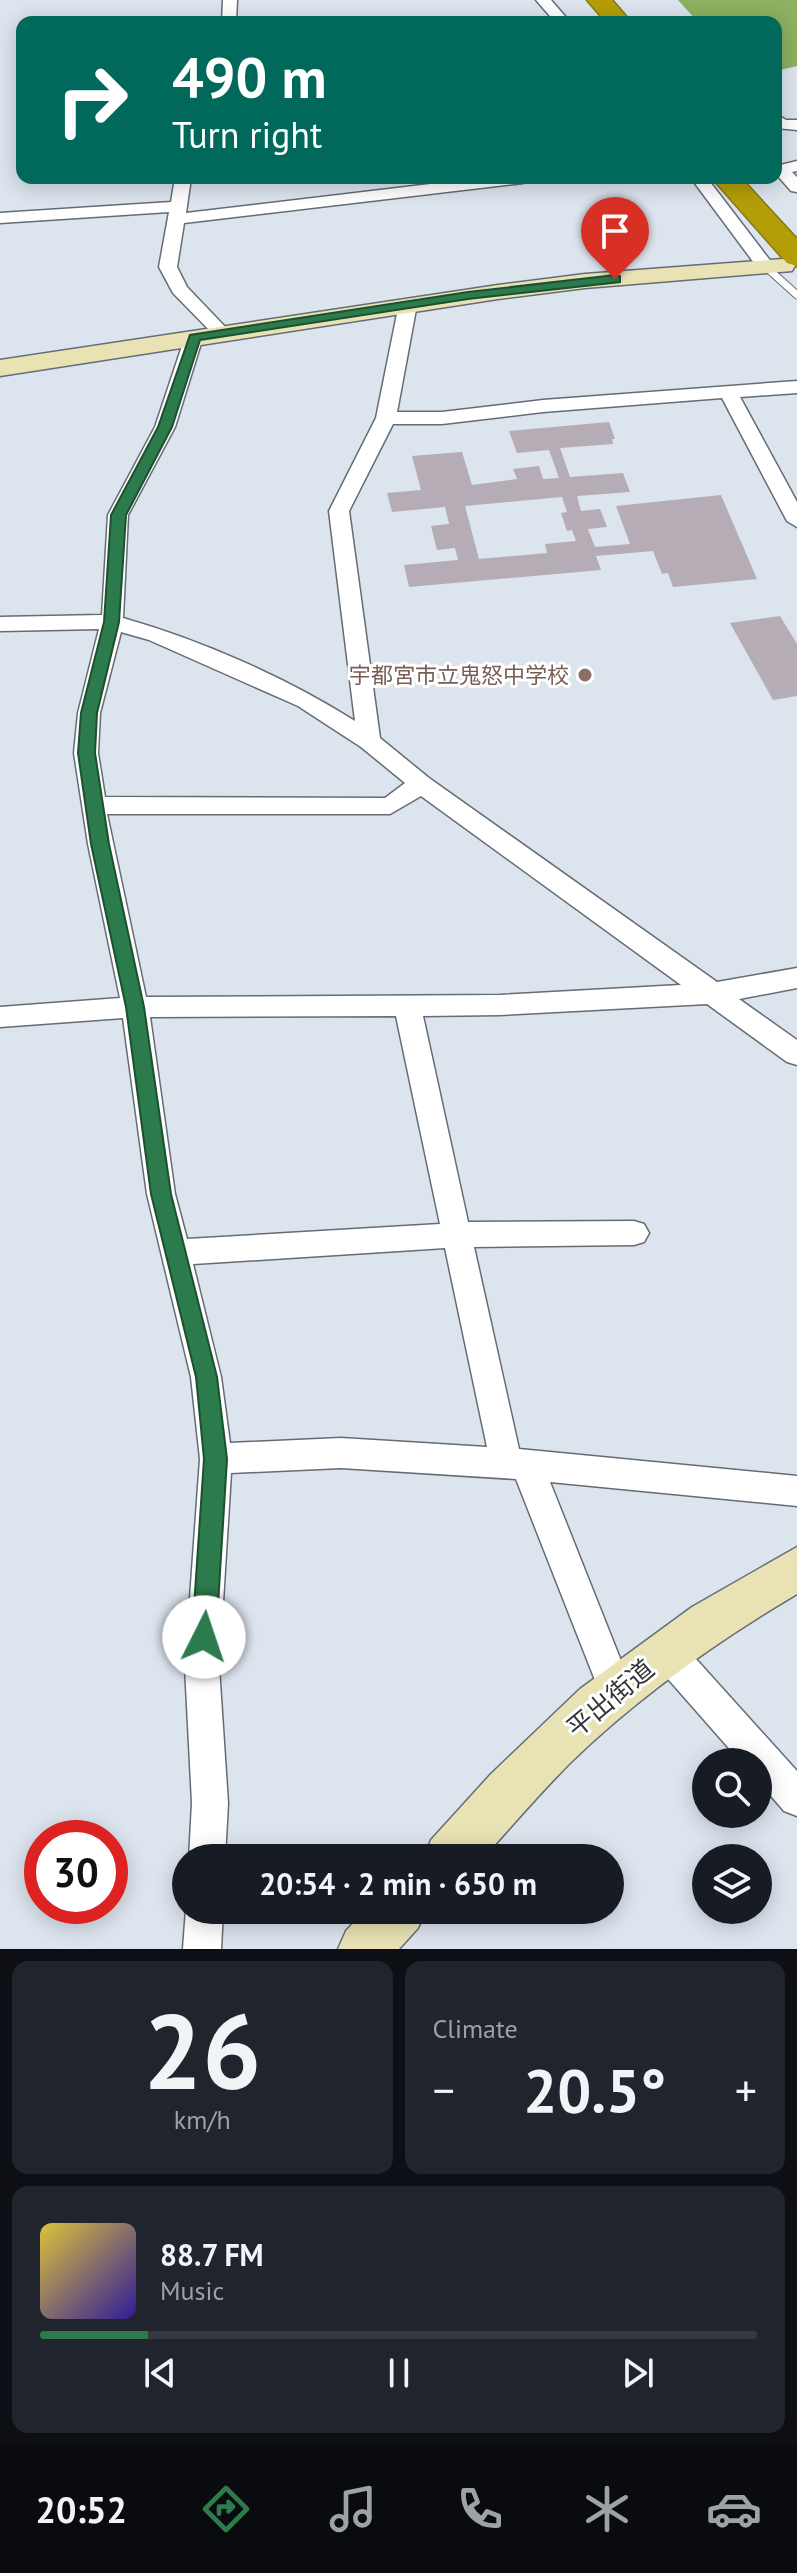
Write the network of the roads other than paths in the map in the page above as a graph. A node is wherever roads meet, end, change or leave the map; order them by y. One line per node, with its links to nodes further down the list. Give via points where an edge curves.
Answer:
1 (543, 0): 4 (street)
2 (567, 0): 5 (highway)
3 (599, 0): 6 (highway)
4 (558, 16)
5 (582, 16)
6 (614, 16)
7 (782, 171): 13 (street)
8 (182, 184): 14 (street)
9 (462, 184): 14 (street)
10 (705, 184): 17 (street)
11 (730, 184): 17 (highway)
12 (768, 184): 15 (highway)
13 (797, 187)
14 (178, 212): 16 (street); 20 (street, via 171,276)
15 (797, 216)
16 (0, 218)
17 (782, 264): 18 (lane); 19 (street, via 585,281)
18 (797, 295)
19 (408, 304): 20 (street); 25 (street)
20 (222, 333): 21 (street)
21 (194, 337): 22 (street); 27 (street, via 165,427 118,515)
22 (0, 368)
23 (797, 387): 24 (street)
24 (728, 392): 25 (street, via 442,418); 26 (street)
25 (386, 418): 29 (street, via 339,511)
26 (797, 521)
27 (112, 622): 28 (street); 29 (street, via 169,640 306,701); 31 (street, via 89,713 86,753)
28 (0, 624)
29 (369, 741): 30 (street)
30 (421, 784): 31 (street, via 390,806); 33 (street)
31 (94, 805): 35 (street)
32 (797, 978): 33 (street)
33 (714, 993): 34 (street); 37 (street)
34 (407, 1005): 35 (street); 39 (street)
35 (135, 1007): 36 (street); 40 (street, via 161,1194)
36 (0, 1017)
37 (797, 1054)
38 (634, 1233): 39 (street)
39 (458, 1235): 40 (street); 42 (street)
40 (176, 1252): 41 (street, via 206,1377)
41 (216, 1459): 42 (street, via 341,1453); 48 (street, via 202,1667)
42 (517, 1464): 43 (street); 46 (street)
43 (797, 1491)
44 (797, 1569): 45 (street, 平出街道)
45 (666, 1651): 46 (street, 平出街道); 47 (street)
46 (616, 1691): 49 (street, 平出街道, via 570,1730)
47 (797, 1798)
48 (208, 1844)
49 (462, 1844)
50 (203, 1924): 52 (street)
51 (387, 1924): 53 (street)
52 (202, 1949)
53 (364, 1949)

